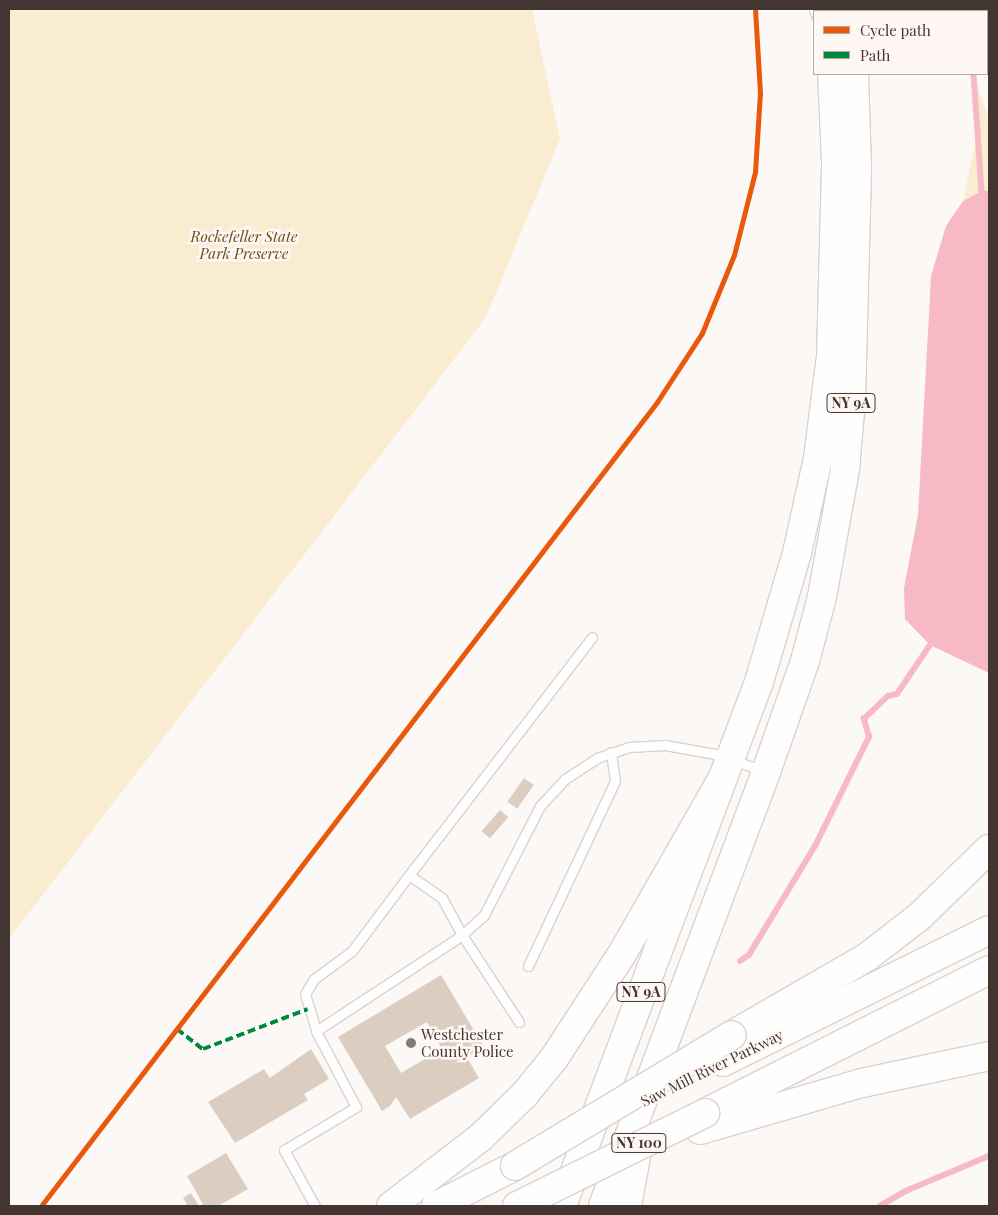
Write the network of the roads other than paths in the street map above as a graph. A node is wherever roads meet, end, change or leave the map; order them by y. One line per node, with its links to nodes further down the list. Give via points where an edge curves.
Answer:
1 (832, 75): 5 (main road, NY 9A, via 836,161 834,296 822,430 786,595)
2 (854, 75): 6 (main road, NY 9A, via 857,168 854,336 845,468 820,605)
3 (592, 637): 8 (lane)
4 (611, 752): 5 (lane, via 665,745); 10 (lane, via 579,768 546,799 529,824 484,915); 11 (lane, via 615,781)
5 (727, 768): 6 (lane); 20 (main road, via 622,954 555,1057 525,1094 480,1138); 23 (main road, NY 9A)
6 (766, 772): 16 (main road, NY 9A)
7 (989, 849): 18 (main road, bridge, via 920,916 867,957)
8 (409, 875): 10 (lane, via 442,898); 14 (lane, via 352,951 308,986 304,994)
9 (989, 930): 18 (main road, Saw Mill River Parkway, bridge)
10 (462, 935): 13 (lane); 14 (lane)
11 (528, 966)
12 (989, 970): 17 (main road)
13 (519, 1022)
14 (316, 1031): 19 (lane, via 356,1107 284,1150)
15 (989, 1056): 17 (main road)
16 (651, 1079): 24 (main road, NY 9A); 25 (main road, NY 100)
17 (703, 1121): 22 (main road, bridge, via 627,1152)
18 (515, 1166): 21 (main road, Saw Mill River Parkway)
19 (315, 1206)
20 (391, 1206)
21 (436, 1206)
22 (517, 1206)
23 (562, 1206)
24 (603, 1206)
25 (627, 1206)

